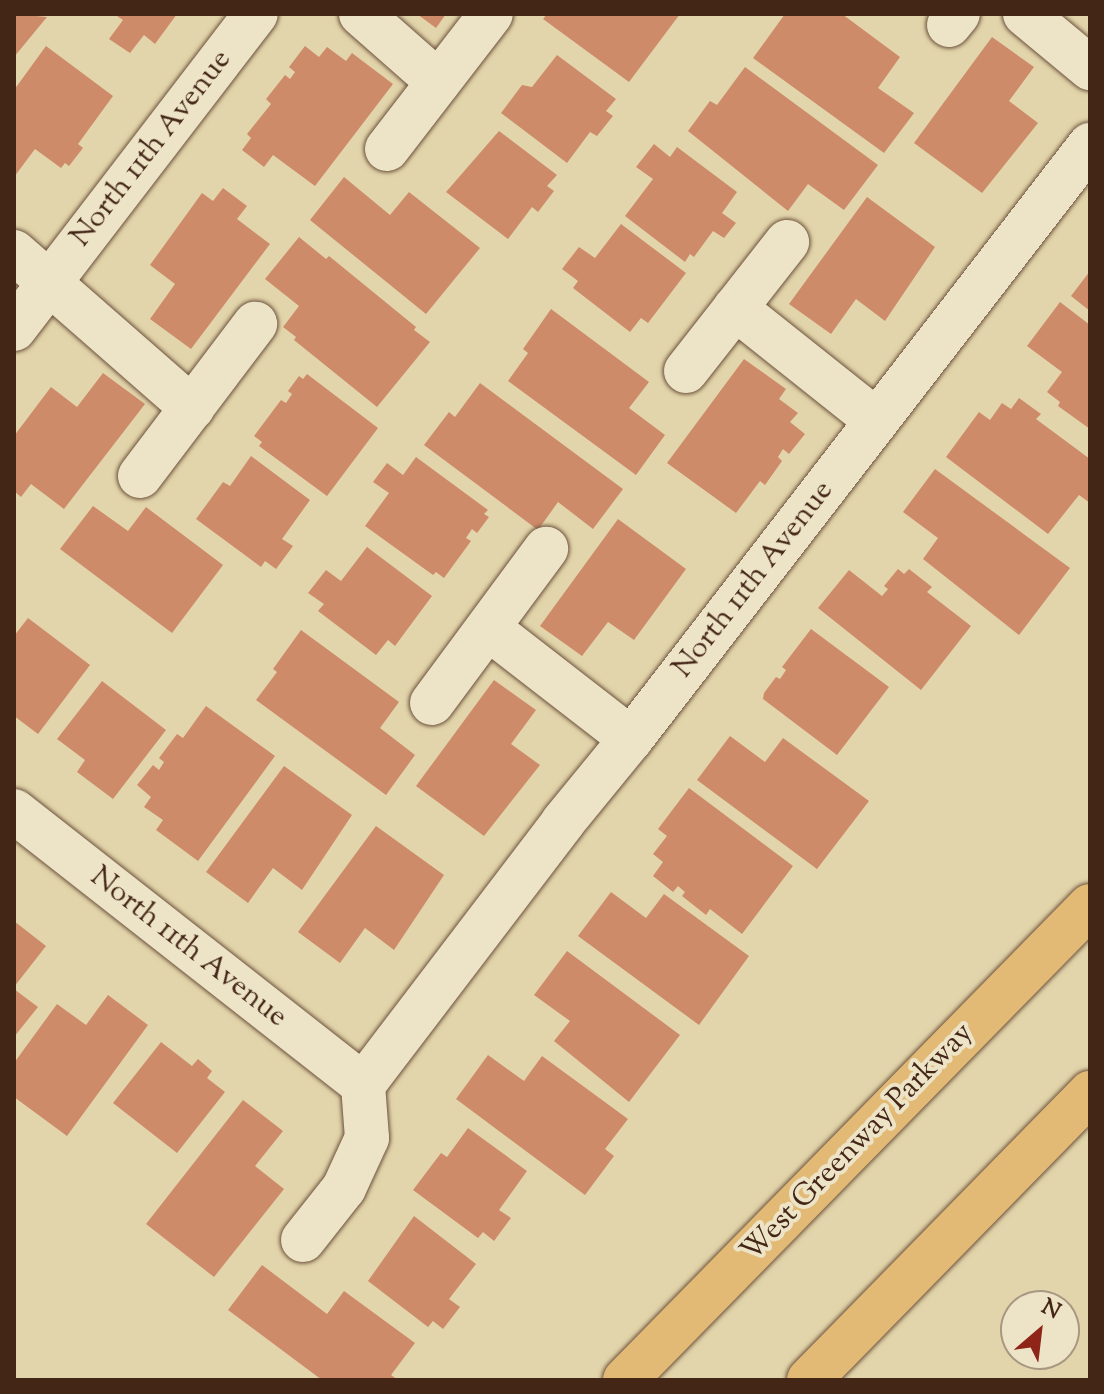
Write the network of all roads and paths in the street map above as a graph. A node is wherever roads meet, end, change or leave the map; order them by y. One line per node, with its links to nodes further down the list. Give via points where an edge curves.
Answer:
1 (256, 14): 11 (street, North 11th Avenue)
2 (361, 14): 6 (street)
3 (491, 14): 6 (street)
4 (1025, 14): 5 (street)
5 (1090, 68)
6 (438, 82): 8 (street)
7 (1090, 145): 17 (street, North 11th Avenue)
8 (387, 149)
9 (787, 242): 12 (street)
10 (14, 252): 11 (street)
11 (49, 284): 14 (street, North 11th Avenue); 16 (street)
12 (735, 308): 15 (street); 17 (street)
13 (255, 324): 16 (street)
14 (14, 329)
15 (686, 371)
16 (192, 408): 18 (street)
17 (877, 421): 22 (street, North 11th Avenue)
18 (140, 476)
19 (546, 549): 20 (street)
20 (488, 628): 21 (street); 22 (street)
21 (432, 703)
22 (631, 739): 25 (street, North 11th Avenue)
23 (14, 811): 25 (street, North 11th Avenue)
24 (1090, 906): 28 (main road, West Greenway Parkway)
25 (363, 1085): 27 (street, via 367,1138 344,1188)
26 (1090, 1093): 29 (main road)
27 (303, 1240)
28 (625, 1380)
29 (809, 1380)

